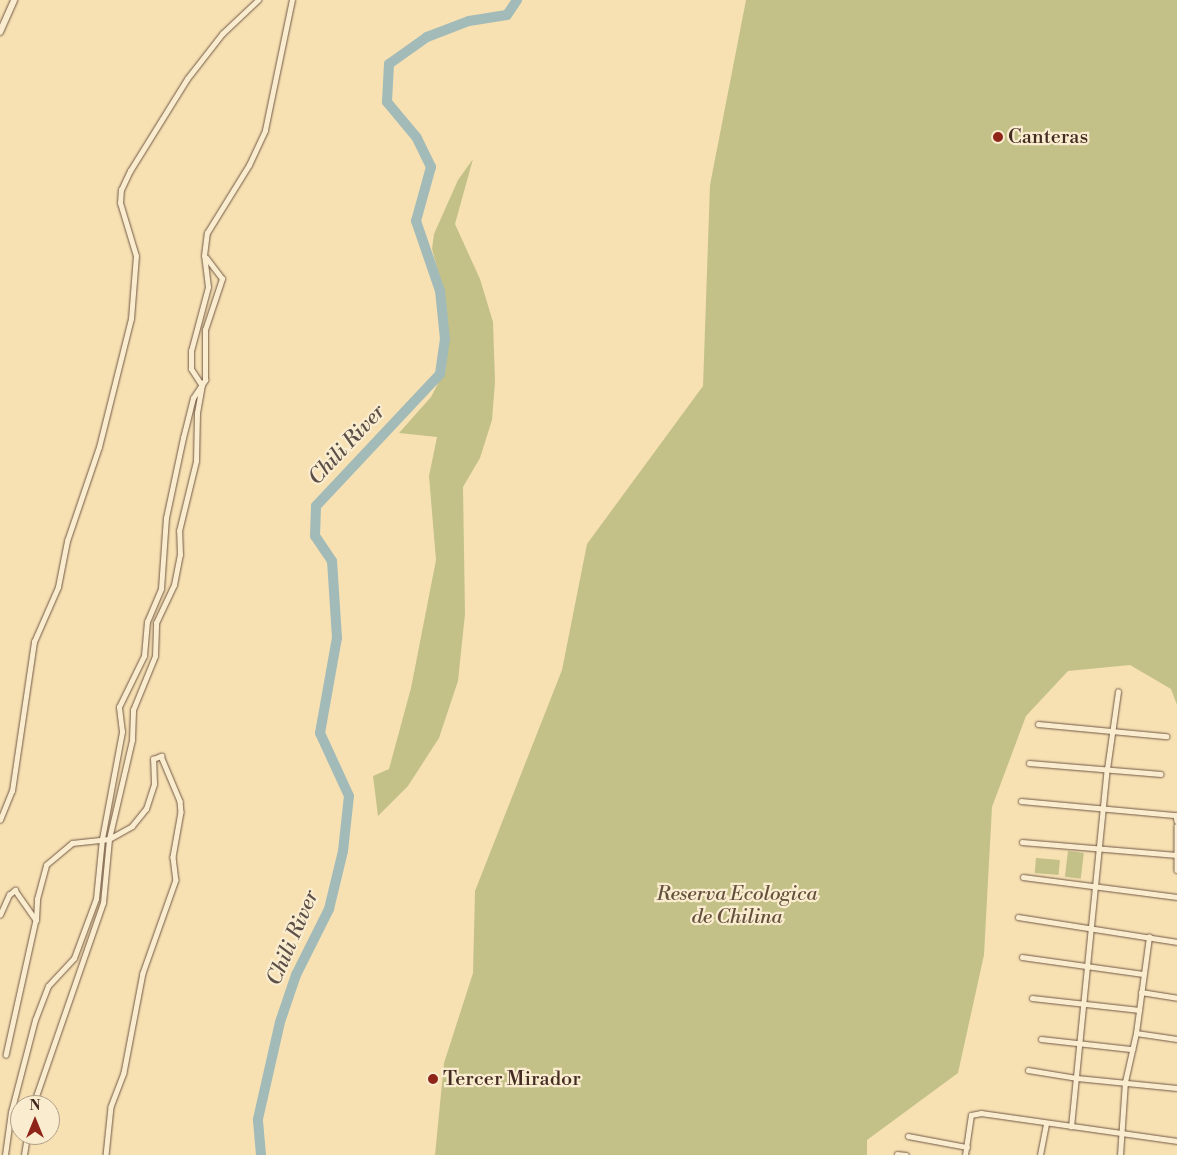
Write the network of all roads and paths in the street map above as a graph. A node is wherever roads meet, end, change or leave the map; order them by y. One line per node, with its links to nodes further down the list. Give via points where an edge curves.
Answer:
1 (258, 0): 16 (street, via 222,34 187,79 121,190 120,203 136,256 131,320 99,448 67,541 58,587 34,642 12,791)
2 (292, 0): 5 (street, via 265,130 249,165 209,228)
3 (12, 1): 4 (main road)
4 (0, 32)
5 (204, 256): 6 (street, via 208,287 194,332 191,361 193,374); 6 (street, via 222,279 205,330 206,380)
6 (202, 386): 19 (street, via 193,398 168,506 162,583 147,622 144,656 119,707 122,732); 20 (street, via 196,461 179,531 180,555 174,585 156,623 155,656 134,706 132,740)
7 (1118, 692): 9 (street)
8 (1038, 724): 9 (street)
9 (1113, 731): 10 (street); 12 (street)
10 (1166, 736)
11 (1029, 764): 12 (street)
12 (1107, 770): 13 (street); 15 (street)
13 (1161, 774)
14 (1021, 801): 15 (street)
15 (1103, 808): 17 (street, via 1176,815); 22 (street)
16 (0, 820)
17 (1177, 821)
18 (1177, 826): 23 (street)
19 (102, 839): 20 (street); 30 (street, via 72,842 46,865 37,899); 60 (street, via 96,898 74,958 48,986 35,1020 11,1112)
20 (109, 839): 52 (street, via 102,904); 61 (street, via 127,831 146,809 154,784 153,759 160,756 180,801 173,857 176,880 143,973 124,1073 111,1106)
21 (1022, 842): 22 (street)
22 (1099, 849): 23 (street); 26 (street)
23 (1176, 855): 24 (street)
24 (1177, 870)
25 (1023, 877): 26 (street)
26 (1095, 889): 27 (street); 31 (street)
27 (1177, 897)
28 (0, 915): 30 (street, via 9,895 15,890)
29 (1018, 917): 31 (street)
30 (36, 920): 47 (street)
31 (1091, 928): 32 (street); 35 (street)
32 (1149, 937): 33 (street); 36 (street)
33 (1177, 942)
34 (1022, 957): 35 (street)
35 (1089, 967): 36 (street); 40 (street)
36 (1143, 974): 37 (street)
37 (1140, 992): 39 (street); 41 (street)
38 (1032, 998): 40 (street)
39 (1177, 998)
40 (1085, 1006): 41 (street); 45 (street)
41 (1139, 1010): 42 (street)
42 (1136, 1033): 44 (street); 46 (street)
43 (1041, 1039): 45 (street)
44 (1177, 1039)
45 (1082, 1045): 46 (street); 49 (street)
46 (1132, 1049): 50 (street)
47 (6, 1055)
48 (1028, 1070): 49 (street)
49 (1077, 1078): 50 (street); 54 (street)
50 (1125, 1082): 51 (street); 55 (street)
51 (1177, 1088)
52 (36, 1095)
53 (1046, 1124): 54 (street); 58 (street, via 981,1113 971,1115); 64 (street)
54 (1071, 1127): 55 (street)
55 (1122, 1134): 57 (street); 65 (street)
56 (908, 1136): 58 (street)
57 (1177, 1141)
58 (967, 1147): 63 (street)
59 (897, 1154): 62 (street)
60 (5, 1155)
61 (106, 1155)
62 (906, 1155)
63 (965, 1155)
64 (1040, 1155)
65 (1120, 1155)

